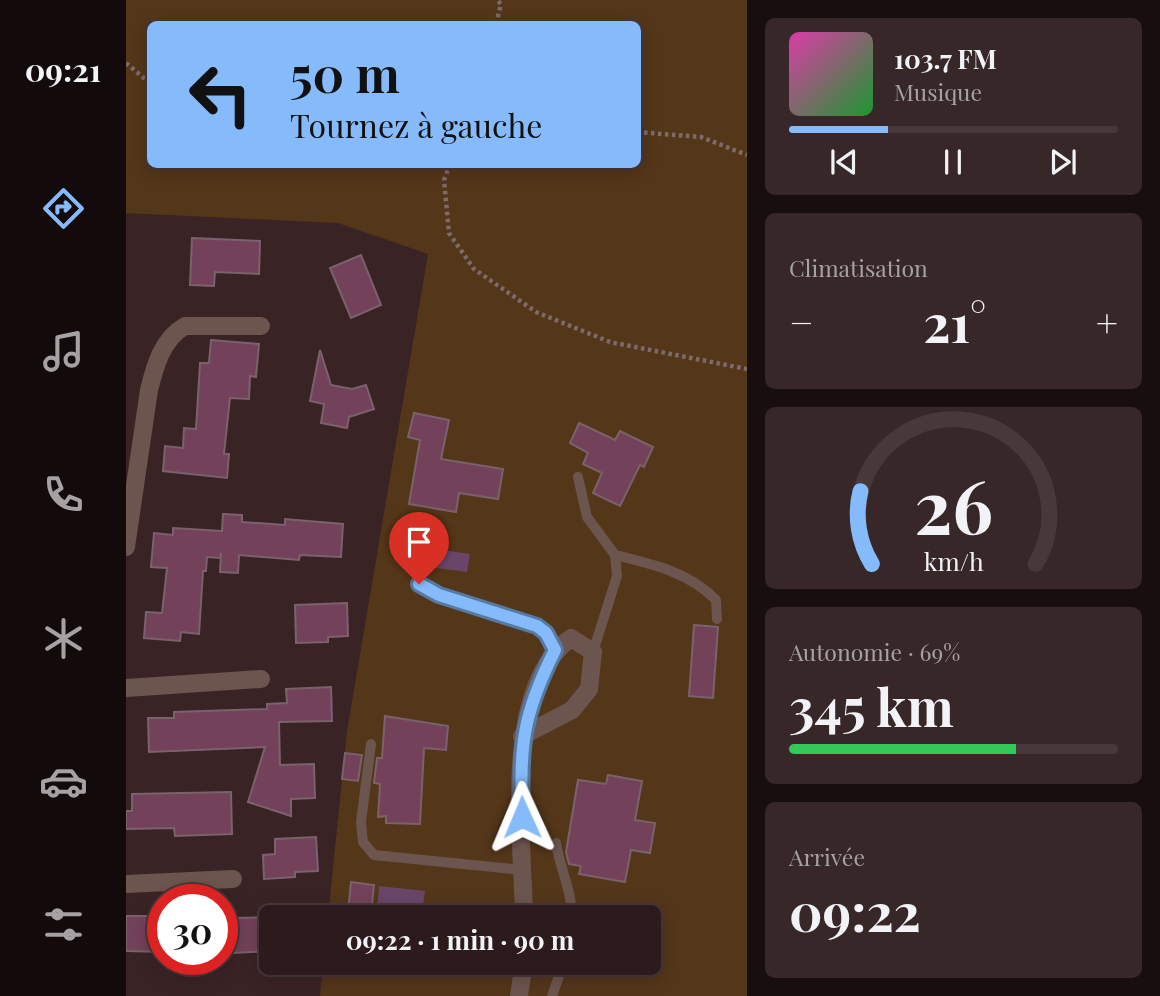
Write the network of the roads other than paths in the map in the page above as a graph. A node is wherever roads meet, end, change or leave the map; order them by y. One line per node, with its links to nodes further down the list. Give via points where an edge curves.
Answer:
1 (261, 326): 3 (street, via 185,326 175,331 155,364)
2 (578, 477): 6 (lane, via 587,517)
3 (128, 514): 5 (street)
4 (409, 528): 8 (lane, via 419,584 439,595 537,626)
5 (126, 547)
6 (615, 555): 7 (lane, via 661,566 701,585 716,600); 9 (lane, via 617,576)
7 (717, 619)
8 (555, 650): 9 (street, via 571,638); 12 (street, via 534,692)
9 (593, 652): 12 (street, via 589,689 572,710)
10 (261, 679): 11 (street)
11 (126, 688)
12 (522, 736): 15 (street)
13 (371, 744): 15 (lane, via 361,822 363,842 374,855)
14 (556, 843): 19 (lane)
15 (523, 870): 18 (street)
16 (233, 879): 17 (street)
17 (126, 884)
18 (524, 905)
19 (572, 905)
20 (522, 975): 22 (street)
21 (559, 975): 23 (lane)
22 (519, 996)
23 (552, 996)

